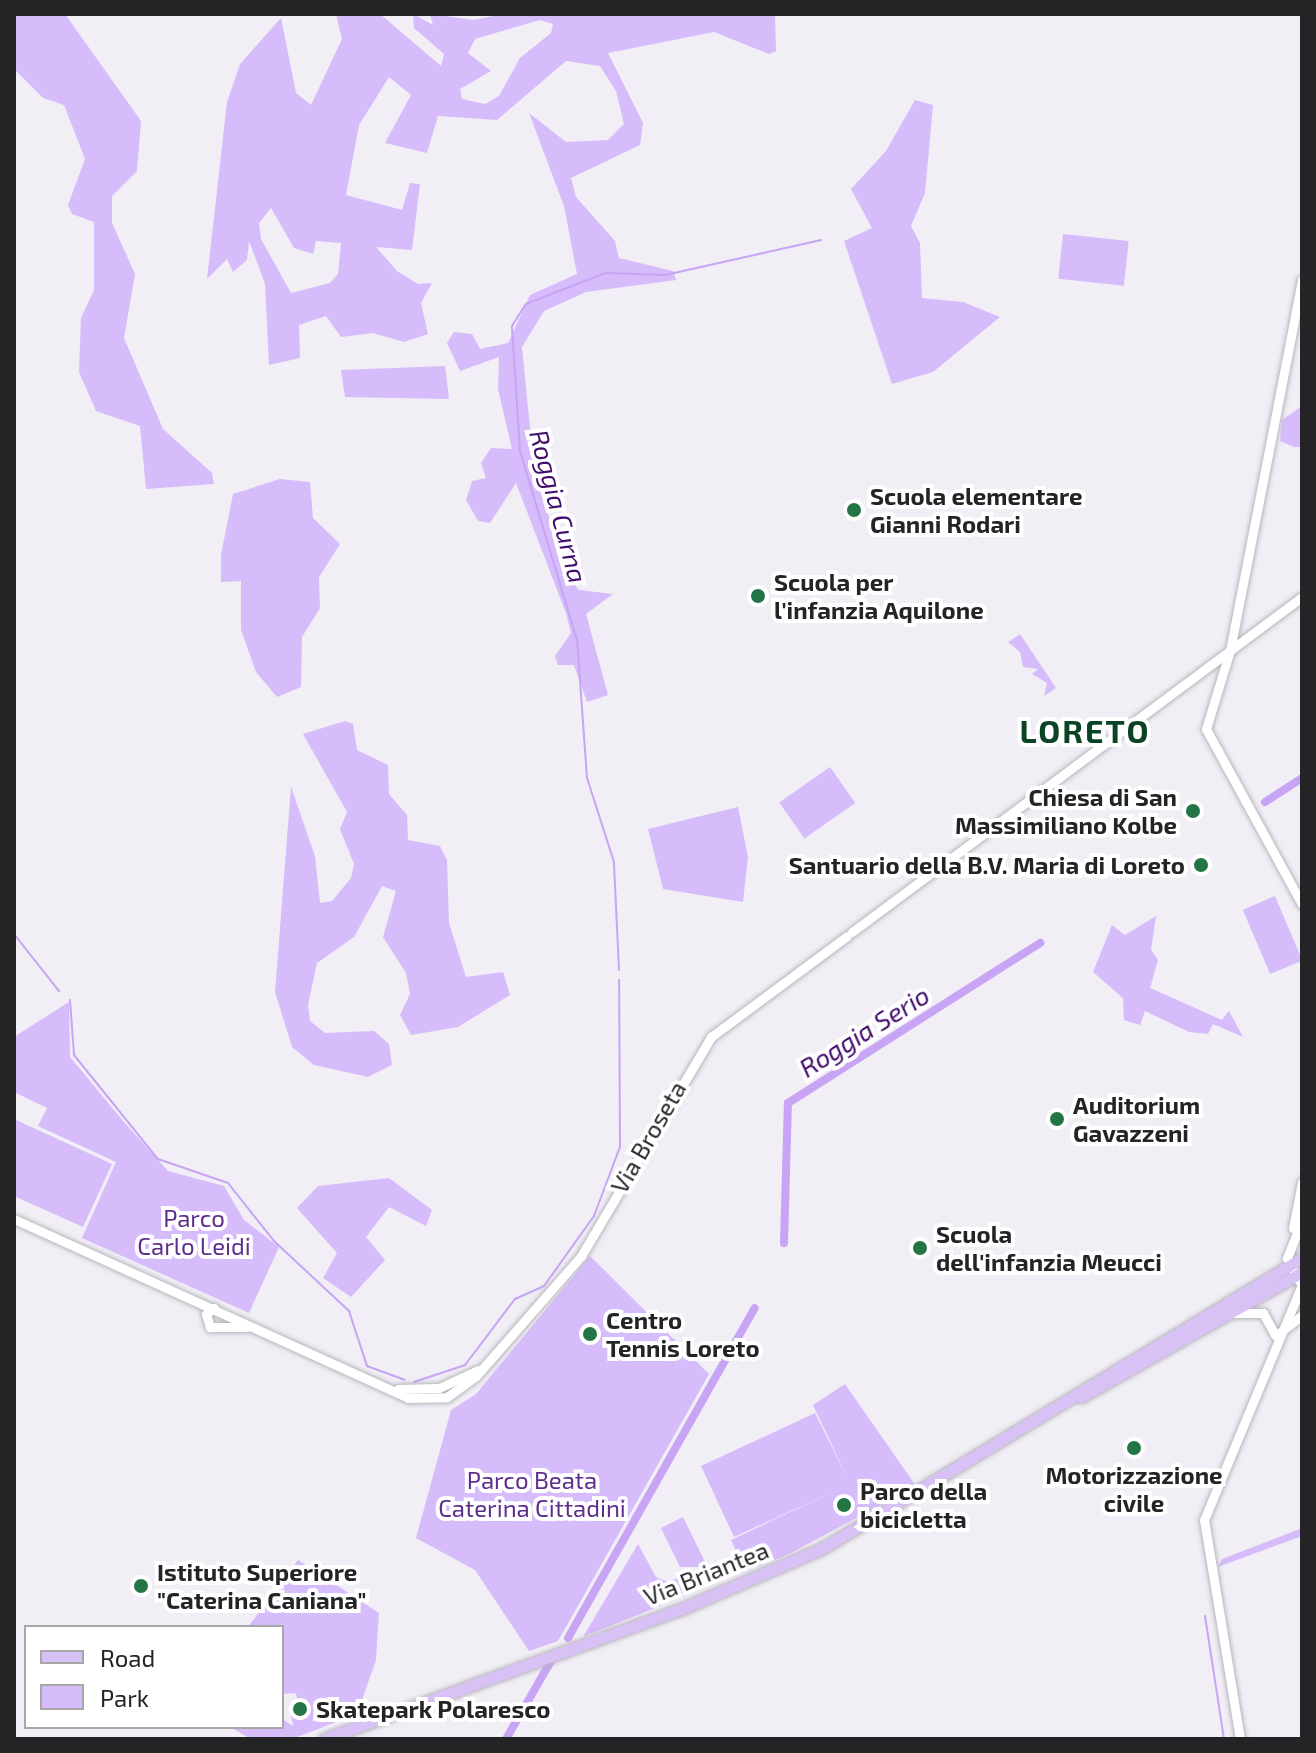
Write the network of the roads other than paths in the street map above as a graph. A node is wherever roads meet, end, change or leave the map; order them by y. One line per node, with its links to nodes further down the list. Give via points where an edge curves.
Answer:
1 (1302, 280): 3 (street)
2 (1302, 597): 3 (street, Via Broseta)
3 (1230, 650): 4 (street, via 1208,740); 15 (street, Via Broseta, via 704,1045 581,1256 480,1369 447,1397 408,1394)
4 (1302, 904)
5 (1302, 1182): 8 (street)
6 (14, 1219): 11 (street)
7 (1302, 1220): 8 (street)
8 (1293, 1231): 10 (street)
9 (1302, 1258): 10 (main road)
10 (1298, 1277): 12 (main road, Via Briantea); 16 (street); 17 (main road, Via Briantea)
11 (214, 1312): 14 (street); 14 (street, via 210,1327); 15 (street)
12 (1235, 1313): 16 (street, via 1263,1313); 17 (main road, Via Briantea)
13 (1302, 1315): 16 (street)
14 (220, 1324): 15 (street)
15 (254, 1328)
16 (1276, 1336): 19 (street, via 1204,1520)
17 (1081, 1397): 18 (main road, Via Briantea, via 823,1548)
18 (324, 1739)
19 (1240, 1739)

